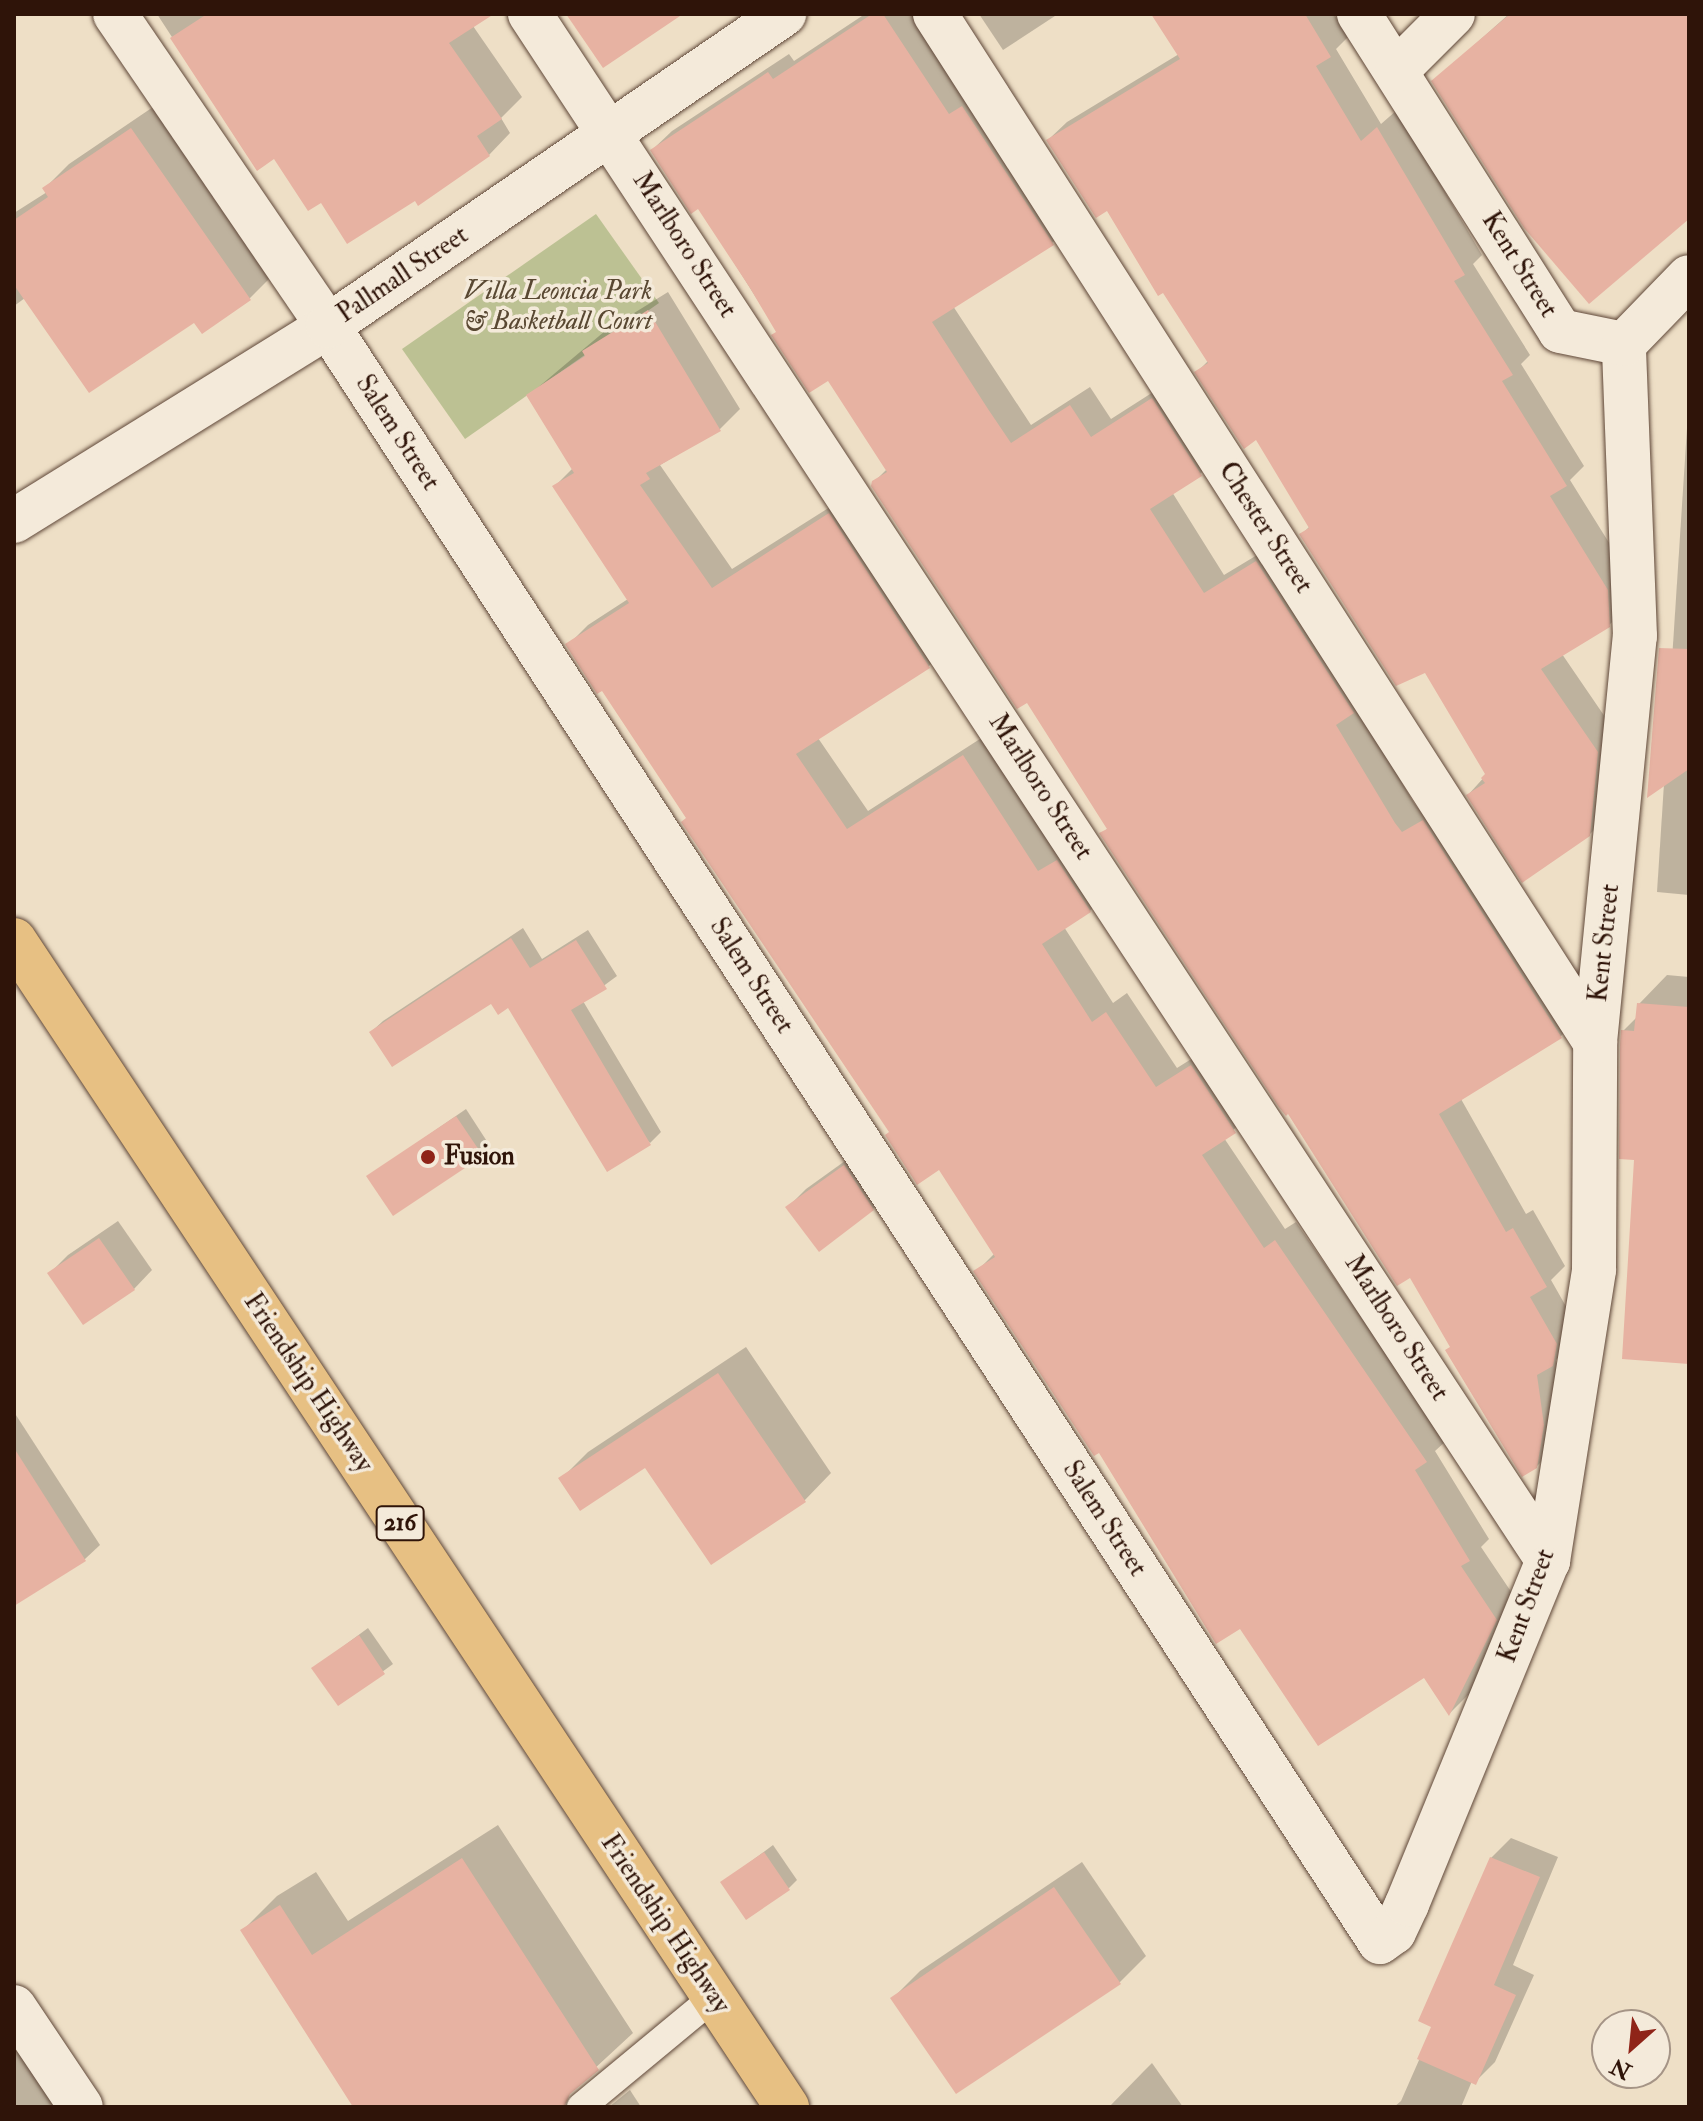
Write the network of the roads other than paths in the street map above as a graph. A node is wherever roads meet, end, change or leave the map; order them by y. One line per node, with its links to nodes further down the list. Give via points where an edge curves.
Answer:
1 (115, 14): 10 (street, Salem Street)
2 (530, 14): 8 (street, Marlboro Street)
3 (784, 14): 8 (street, Pallmall Street)
4 (935, 14): 14 (street, Chester Street)
5 (1359, 14): 7 (street, Kent Street)
6 (1453, 14): 7 (street)
7 (1397, 70): 11 (street, Kent Street, via 1560,331)
8 (611, 134): 10 (street, Pallmall Street); 15 (street, Marlboro Street)
9 (1689, 277): 11 (street)
10 (328, 326): 12 (street, Pallmall Street); 16 (street, Salem Street)
11 (1624, 344): 14 (street, Kent Street, via 1635,636)
12 (14, 521)
13 (14, 940): 17 (main road, Friendship Highway / 216)
14 (1595, 1042): 15 (street, Kent Street, via 1594,1270)
15 (1548, 1561): 16 (street, Kent Street, via 1413,1892 1394,1932)
16 (1380, 1942)
17 (714, 1997): 20 (lane); 21 (main road, Friendship Highway / 216)
18 (14, 2007): 19 (street)
19 (81, 2107)
20 (581, 2107)
21 (787, 2107)

